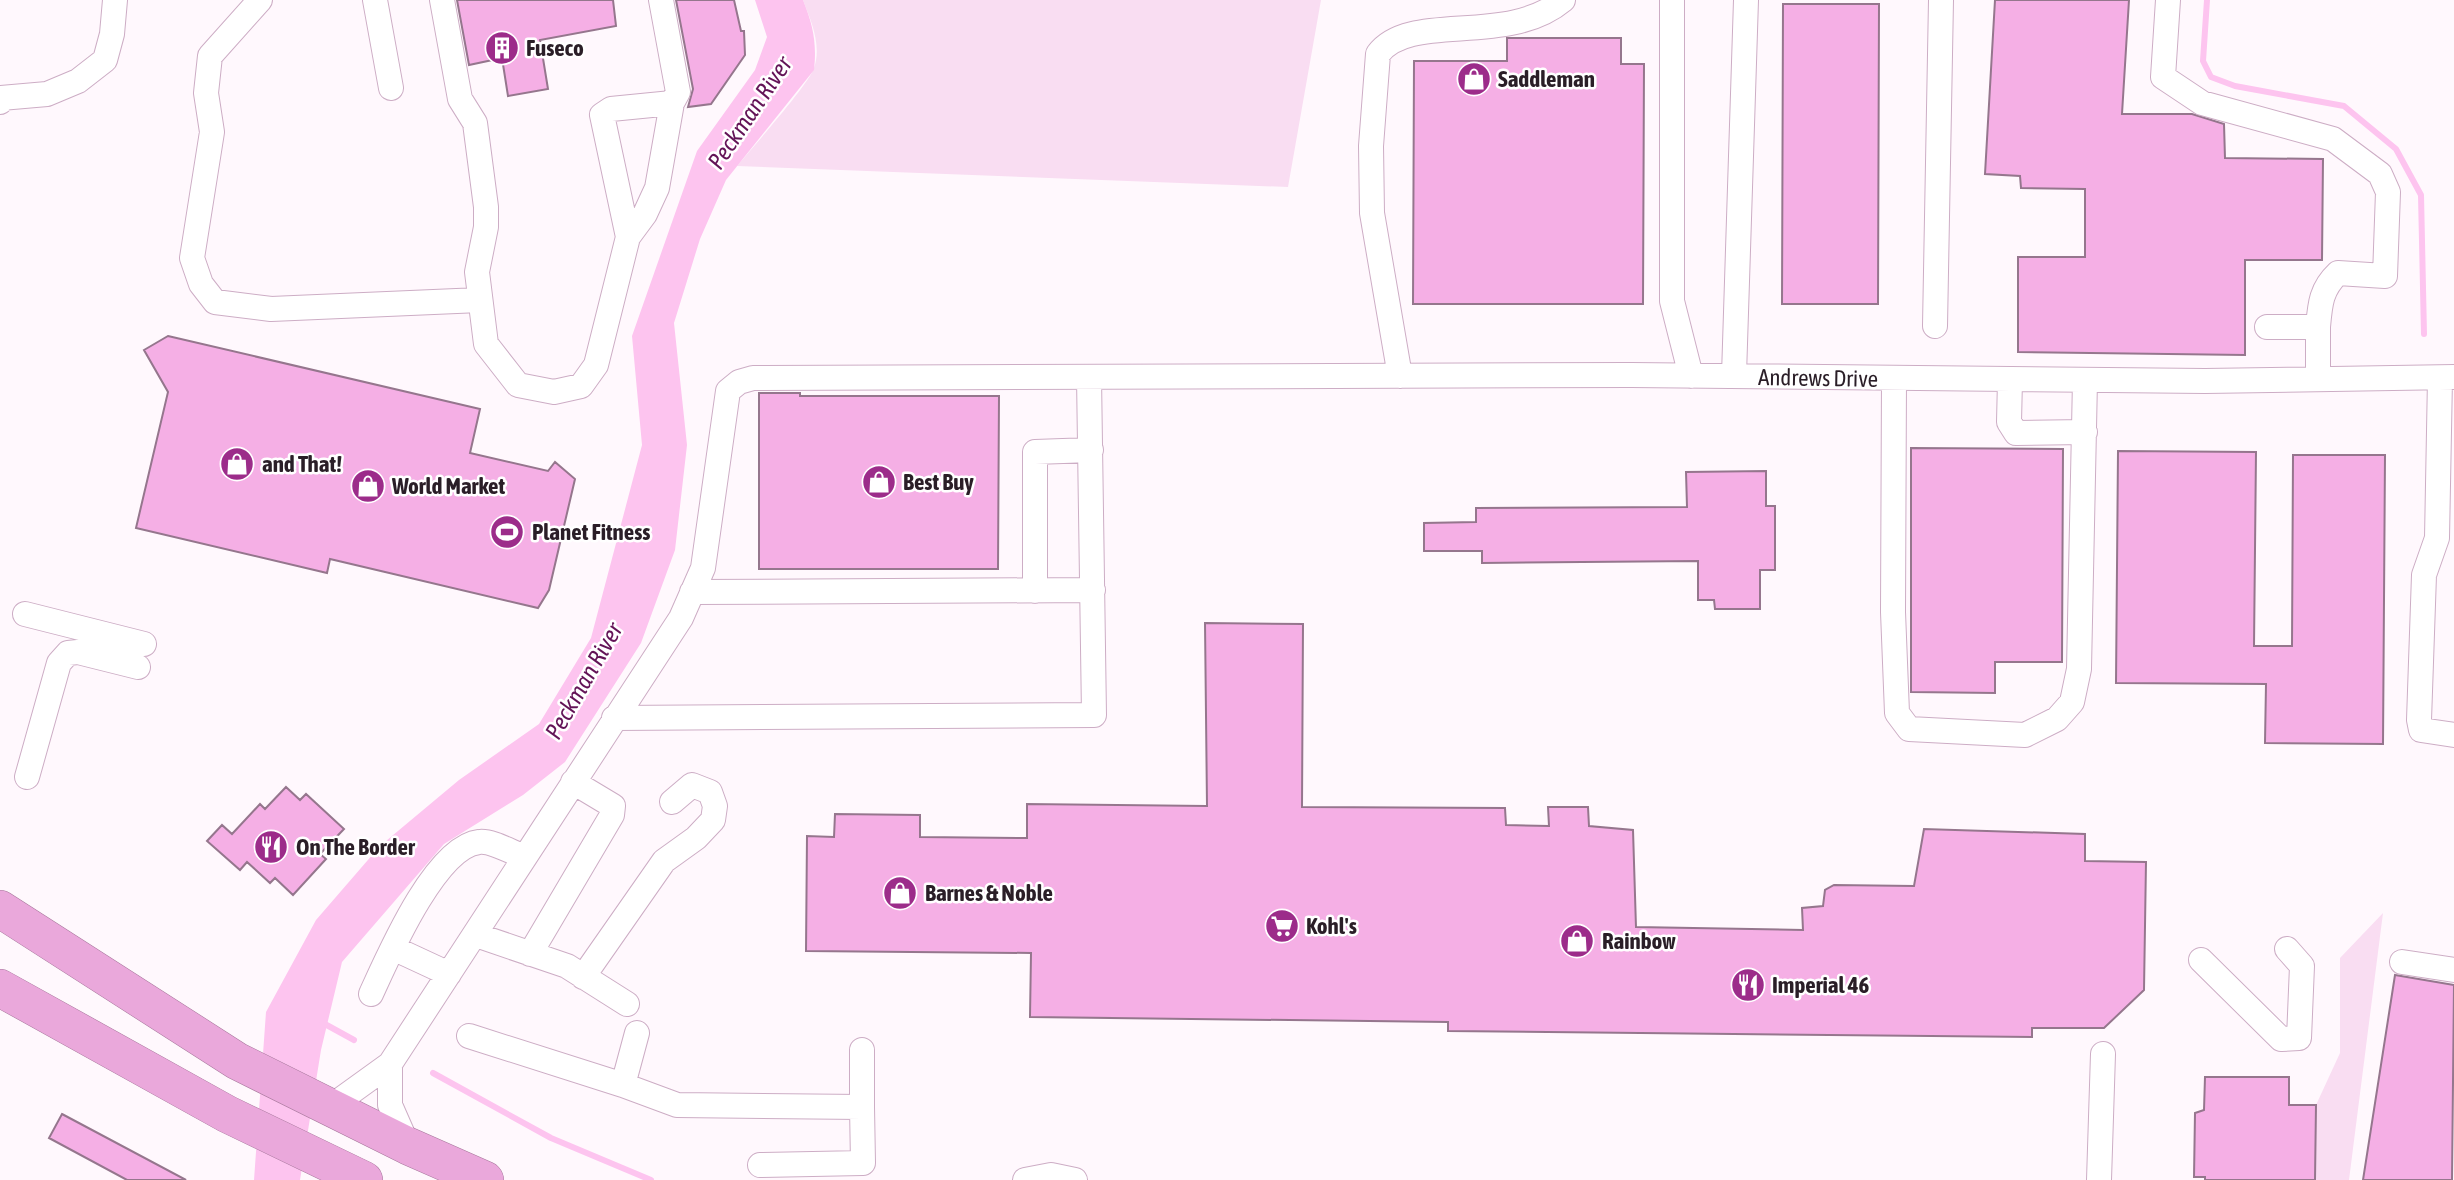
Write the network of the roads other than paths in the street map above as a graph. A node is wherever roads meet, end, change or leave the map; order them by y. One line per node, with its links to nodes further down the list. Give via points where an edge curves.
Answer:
1 (115, 0): 12 (street, via 104,61 78,81 47,94 1,98)
2 (260, 0): 15 (street, via 210,56 206,93 212,132 192,258 201,284 215,302 271,309)
3 (375, 0): 11 (street)
4 (442, 0): 15 (street, via 460,99 475,123 486,208 477,272)
5 (661, 0): 13 (street, via 678,92)
6 (1563, 0): 19 (street, via 1529,21 1509,26 1411,32 1394,39 1378,54 1371,146 1372,213)
7 (1672, 0): 20 (street, via 1672,301)
8 (1746, 0): 21 (street)
9 (1941, 0): 16 (street)
10 (2168, 0): 18 (street, via 2163,76 2202,103 2333,139 2380,174 2388,192 2385,276 2338,273 2326,284 2320,299)
11 (391, 88)
12 (0, 102)
13 (672, 103): 14 (street, via 657,188); 14 (street, via 611,109 602,115)
14 (628, 237): 15 (street, via 596,365 581,386 554,392 518,384 486,344)
15 (480, 300)
16 (1935, 326)
17 (2267, 327): 18 (street)
18 (2318, 327): 25 (street)
19 (1400, 376): 20 (street, Andrews Drive); 22 (street, Andrews Drive)
20 (1692, 376): 21 (street, Andrews Drive)
21 (1734, 376): 24 (street, Andrews Drive)
22 (1089, 377): 29 (street); 33 (street, Andrews Drive, via 753,378 739,382 728,391 723,409 715,497 702,568)
23 (2447, 377): 25 (street, Andrews Drive); 30 (street)
24 (1894, 379): 26 (street, Andrews Drive); 28 (street, via 1897,713 1909,729 2025,734 2057,719 2072,702 2079,669)
25 (2318, 379): 27 (street, Andrews Drive)
26 (2010, 380): 27 (street, Andrews Drive); 28 (street, via 2009,422 2016,433)
27 (2085, 380): 28 (street)
28 (2085, 432)
29 (1091, 450): 31 (street); 32 (street, via 1035,452)
30 (2446, 538): 36 (street, via 2424,575 2419,720 2421,730)
31 (1093, 590): 32 (street); 35 (street, via 1094,715)
32 (1035, 591): 33 (street)
33 (692, 592): 35 (street, via 681,618)
34 (25, 614): 37 (street, via 141,656 68,653 59,663)
35 (614, 718): 38 (street)
36 (2454, 735)
37 (27, 776)
38 (573, 782): 40 (street); 45 (street, via 613,806 612,815)
39 (672, 802): 50 (street, via 692,785 710,792 713,820 664,861)
40 (525, 857): 42 (street); 43 (street, via 480,841 459,849 416,902)
41 (0, 909): 61 (highway, via 237,1061)
42 (476, 935): 45 (street); 49 (street)
43 (393, 948): 49 (street); 52 (street)
44 (2287, 949): 46 (street, via 2302,966 2299,1038 2281,1039)
45 (530, 954): 50 (street)
46 (2201, 960)
47 (2402, 962): 48 (street)
48 (2454, 970)
49 (449, 974): 58 (street)
50 (583, 977): 53 (street)
51 (0, 988): 65 (highway, via 227,1114)
52 (371, 994)
53 (627, 1004)
54 (637, 1032): 59 (street)
55 (469, 1036): 59 (street)
56 (862, 1050): 60 (street)
57 (2103, 1054): 68 (street)
58 (390, 1064): 61 (street); 62 (street, via 390,1105)
59 (623, 1085): 60 (street, via 677,1105)
60 (862, 1107): 63 (street, via 863,1163)
61 (329, 1108): 62 (highway)
62 (408, 1146): 66 (highway)
63 (760, 1165)
64 (1063, 1178): 67 (street)
65 (364, 1180)
66 (485, 1180)
67 (1025, 1180)
68 (2099, 1180)

